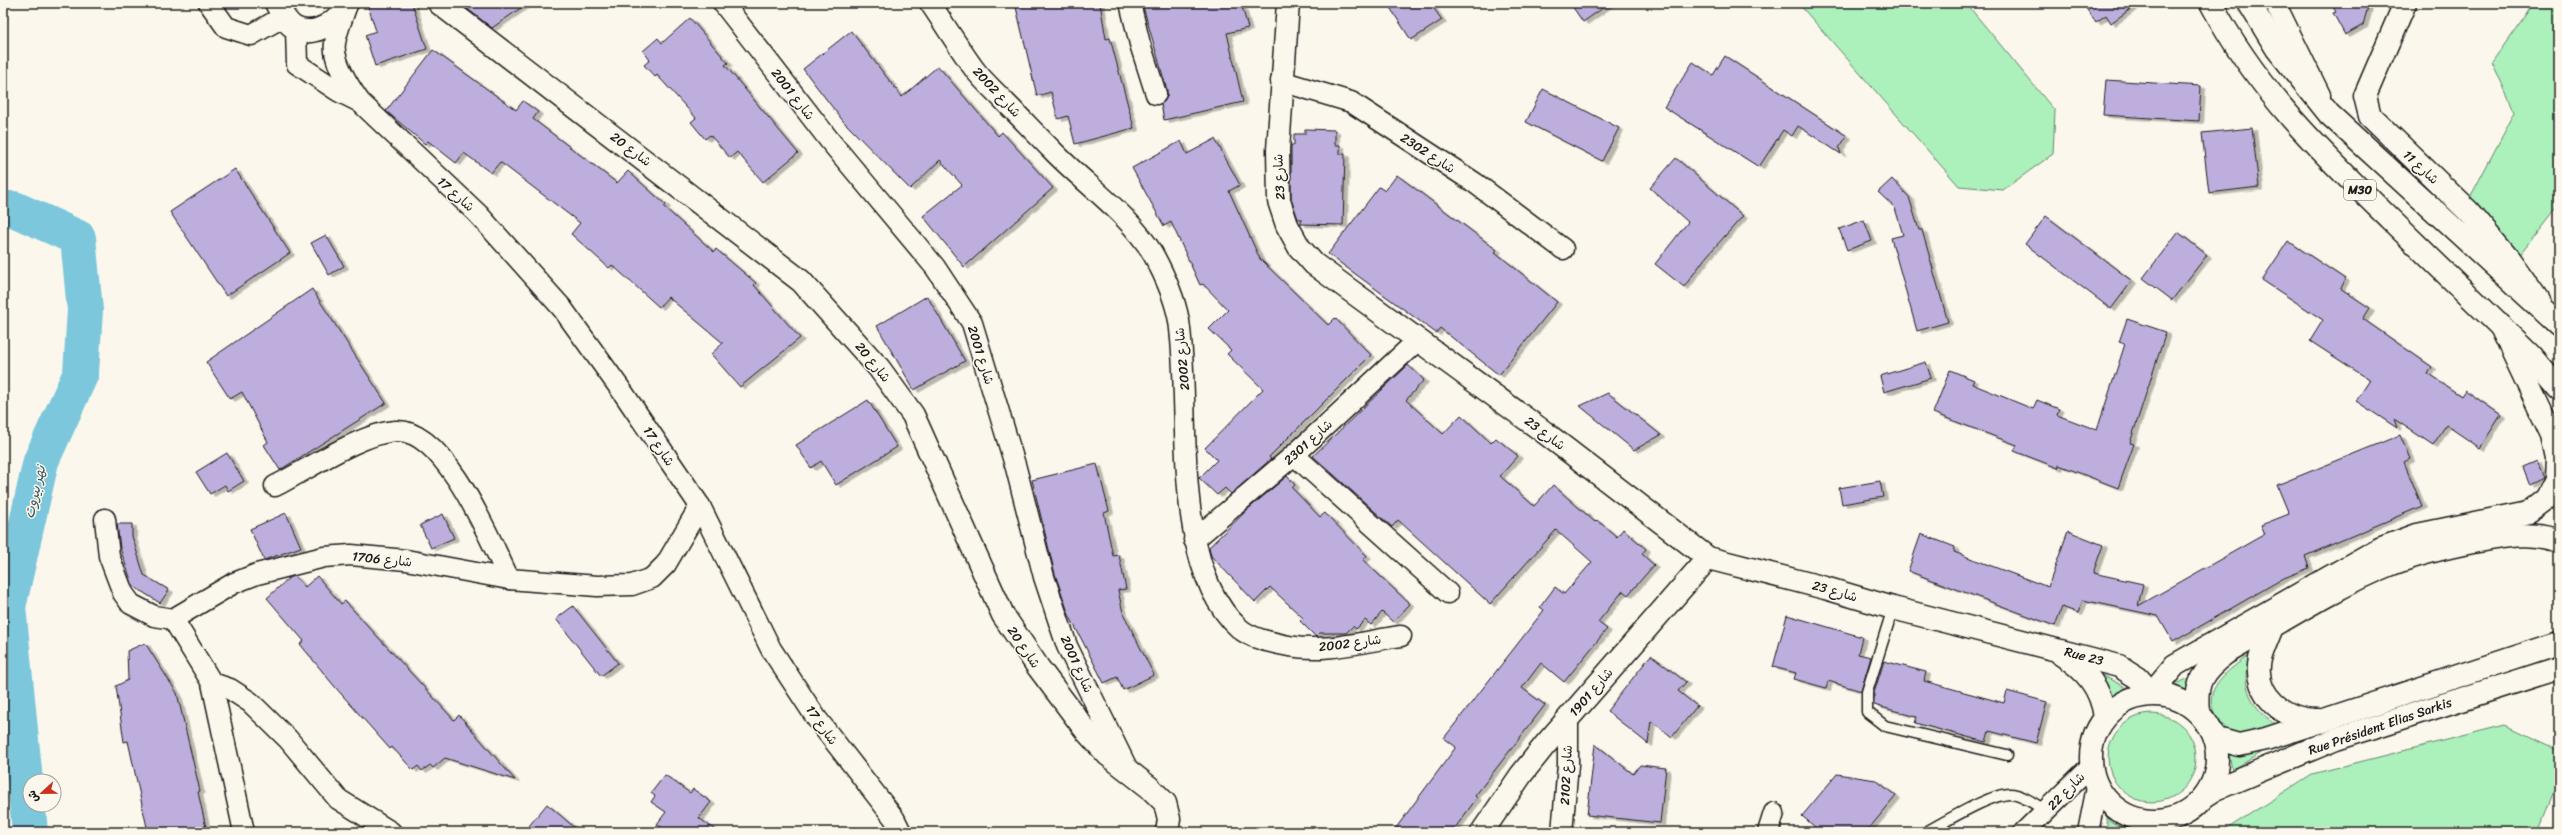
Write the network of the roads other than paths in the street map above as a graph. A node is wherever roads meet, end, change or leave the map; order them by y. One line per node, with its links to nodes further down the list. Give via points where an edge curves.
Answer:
1 (209, 3): 12 (street, via 226,27 251,36)
2 (347, 3): 12 (main road, via 343,12 326,26 312,31); 15 (street, شارع 17, via 335,44 342,73)
3 (439, 3): 48 (main road, شارع 20, via 801,281 841,324 879,368 913,415 1003,615 1087,732 1108,755)
4 (723, 3): 48 (street, شارع 2001, via 830,141 935,268 972,323 1016,468 1044,577 1067,646)
5 (930, 3): 26 (street, شارع 2002, via 977,72 1054,152 1116,211 1152,252 1179,320 1185,398 1186,463)
6 (1130, 3): 14 (street)
7 (1288, 3): 13 (main road, شارع 23)
8 (2211, 3): 19 (main road, M30, via 2229,39 2289,117 2336,167)
9 (2249, 3): 16 (main road, M30, via 2277,49)
10 (2276, 3): 16 (street)
11 (2405, 3): 18 (main road, شارع 11, via 2365,96 2366,109 2384,132 2468,212 2508,258)
12 (285, 16): 15 (street, شارع 17, via 297,64)
13 (1281, 81): 17 (street, شارع 2302, via 1350,102 1474,184); 20 (main road, شارع 23, via 1277,173 1279,201 1287,225 1299,246 1314,264)
14 (1156, 94)
15 (360, 102): 24 (street, شارع 17, via 478,214 562,308)
16 (2329, 114): 18 (main road, M30)
17 (1563, 249)
18 (2553, 320)
19 (2500, 326): 21 (main road, M30, via 2532,357); 31 (main road, via 2552,435 2558,458 2556,480 2546,499 2529,512 2455,526 2379,549)
20 (1418, 340): 22 (street, شارع 2301); 28 (main road, شارع 23, via 1544,432)
21 (2559, 389)
22 (1294, 455): 26 (street, شارع 2301); 30 (street)
23 (275, 486): 29 (street, via 370,436 397,431 409,432 426,444 450,469 472,502)
24 (700, 506): 29 (street, شارع 1706, via 666,564 652,578 632,585 597,586); 56 (street, شارع 17, via 771,649 817,718 894,818)
25 (105, 519): 33 (street, via 109,556 123,593 131,604 154,616)
26 (1194, 540): 35 (street, شارع 2002, via 1213,593 1240,630 1291,646 1326,648)
27 (2559, 541): 31 (main road, via 2528,534 2507,535 2424,552)
28 (1708, 558): 32 (main road, شارع 23); 43 (main road, شارع 1901)
29 (509, 579): 33 (street, شارع 1706, via 406,560 351,555 324,557 257,574 234,584)
30 (1448, 593)
31 (2313, 596): 34 (main road); 40 (main road, via 2175,665)
32 (1894, 608): 37 (main road, شارع 23); 46 (lane, via 1867,692 1867,712 1885,726)
33 (173, 619): 39 (street)
34 (2272, 627): 41 (main road, via 2211,665 2201,678 2196,695); 44 (main road, via 2260,660 2260,677 2266,693 2276,707 2291,717 2307,721)
35 (1401, 636)
36 (2559, 643): 44 (main road, Rue Président Elias Sarkis)
37 (2050, 647): 40 (main road, Rue 23, via 2119,666 2138,678); 42 (main road, Rue 23, via 2074,663 2091,679 2104,706)
38 (2559, 668): 50 (main road, Rue Président Elias Sarkis, via 2336,739 2216,789)
39 (212, 683): 54 (street); 55 (street, via 230,689 250,702 288,739 338,799)
40 (2153, 694): 41 (main road, via 2178,699); 42 (main road, via 2134,697 2118,705)
41 (2198, 712): 45 (main road, via 2208,724)
42 (2105, 717): 47 (main road, via 2096,732 2091,748)
43 (1568, 718): 58 (main road, شارع 1901, via 1521,775); 59 (street, شارع 2102, via 1568,765)
44 (2324, 720): 45 (main road, Rue Président Elias Sarkis, via 2240,745)
45 (2214, 738): 50 (main road, via 2216,768)
46 (2008, 755)
47 (2091, 766): 49 (main road); 51 (street, شارع 22)
48 (1127, 768): 57 (main road, شارع 20, via 1150,786 1165,804 1169,819)
49 (2097, 787): 53 (main road, via 2108,802 2123,814 2141,820 2160,821); 63 (street)
50 (2205, 796): 53 (main road, via 2193,808)
51 (2046, 810): 61 (lane, via 2024,798 2010,794 1984,802); 62 (street, شارع 22)
52 (1774, 813): 60 (street)
53 (2178, 817): 64 (main road)
54 (244, 832)
55 (390, 832)
56 (901, 832)
57 (1166, 832)
58 (1482, 832)
59 (1562, 832)
60 (1768, 832)
61 (1926, 832)
62 (2024, 832)
63 (2088, 832)
64 (2151, 832)

